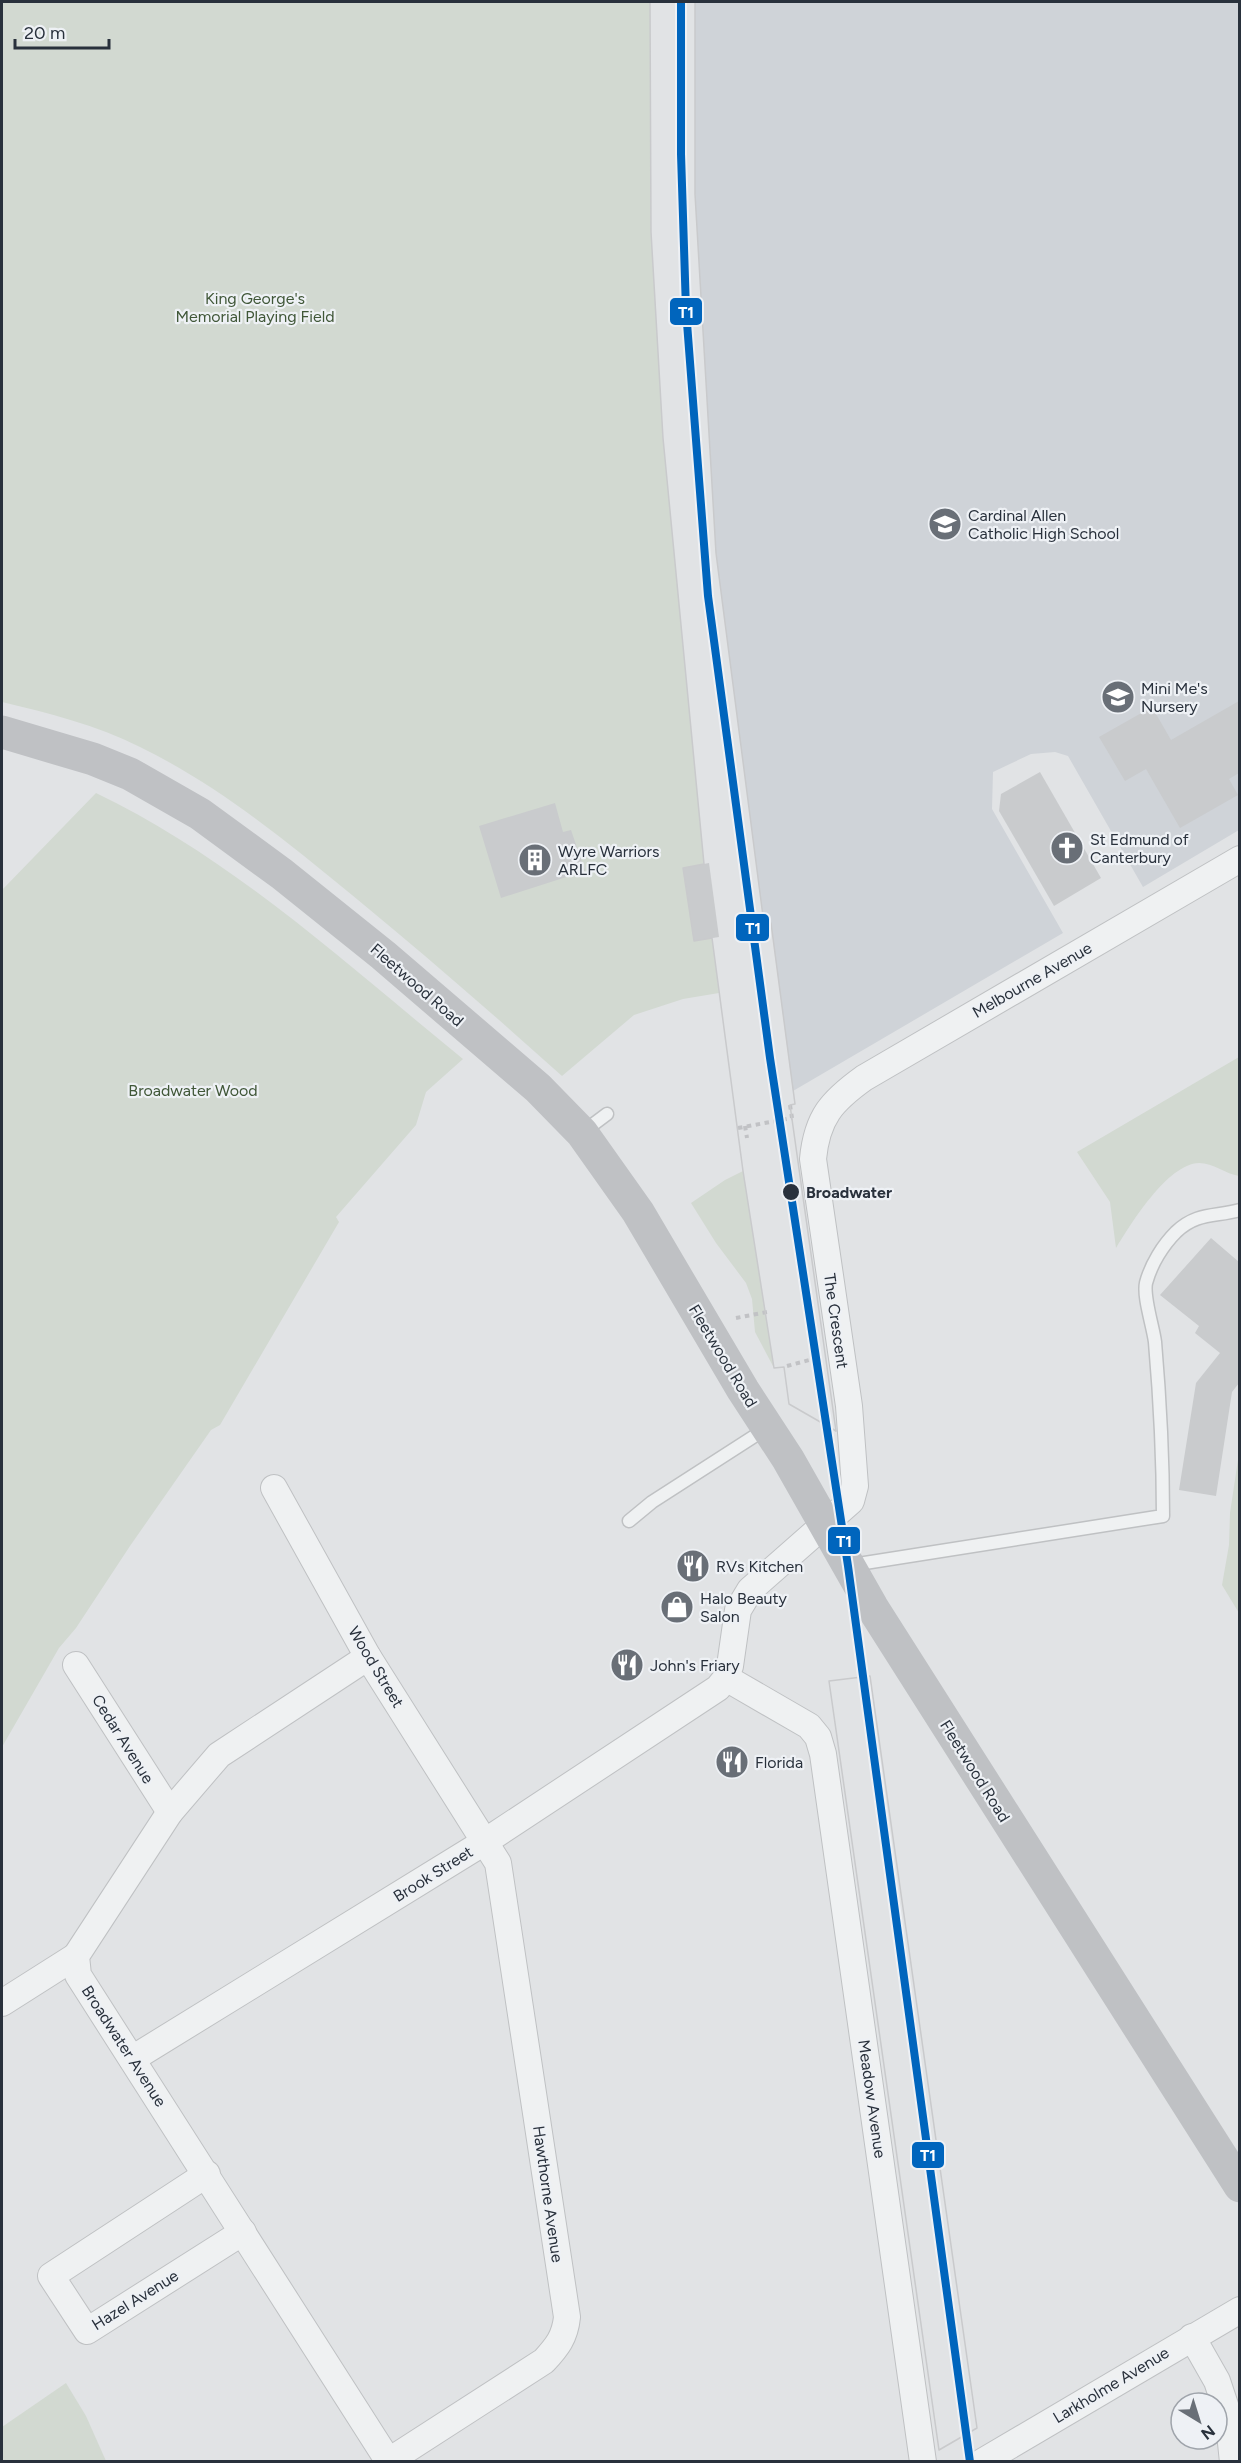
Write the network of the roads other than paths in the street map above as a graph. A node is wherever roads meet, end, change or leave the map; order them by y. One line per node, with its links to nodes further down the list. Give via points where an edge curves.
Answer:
1 (2, 732): 5 (street, Fleetwood Road, via 68,750 120,771 200,814 282,874 538,1088 595,1123 638,1212)
2 (1239, 859): 3 (street, Melbourne Avenue, via 864,1078)
3 (824, 1116): 8 (street, The Crescent, via 813,1159 849,1406 855,1486 851,1501)
4 (1239, 1210): 9 (lane, via 1203,1215 1177,1231 1156,1258 1146,1285 1162,1444 1162,1516)
5 (767, 1428): 7 (lane); 8 (street, Fleetwood Road)
6 (274, 1488): 10 (street, Wood Street)
7 (628, 1521)
8 (824, 1525): 9 (street, Fleetwood Road); 12 (street, via 750,1590 738,1610)
9 (848, 1566): 19 (street, Fleetwood Road)
10 (368, 1657): 13 (street, via 219,1755); 14 (street, Wood Street)
11 (76, 1665): 13 (street, Cedar Avenue)
12 (726, 1678): 14 (street, Brook Street, via 706,1698); 24 (street, Meadow Avenue, via 809,1726 818,1737)
13 (170, 1812): 15 (street)
14 (486, 1842): 17 (street, Brook Street); 23 (street, Hawthorne Avenue, via 501,1876 566,2331 544,2361)
15 (76, 1956): 16 (street); 17 (street, Broadwater Avenue, via 78,1975)
16 (2, 2003)
17 (132, 2060): 18 (street, Broadwater Avenue)
18 (207, 2174): 20 (street, Broadwater Avenue); 20 (street, Hazel Avenue, via 51,2276 87,2331)
19 (1239, 2186)
20 (243, 2232): 23 (street, Broadwater Avenue)
21 (1239, 2310): 22 (street, Larkholme Avenue)
22 (1192, 2337): 25 (street, Larkholme Avenue); 26 (street, via 1217,2381 1228,2414)
23 (389, 2461)
24 (923, 2462)
25 (982, 2462)
26 (1233, 2462)

